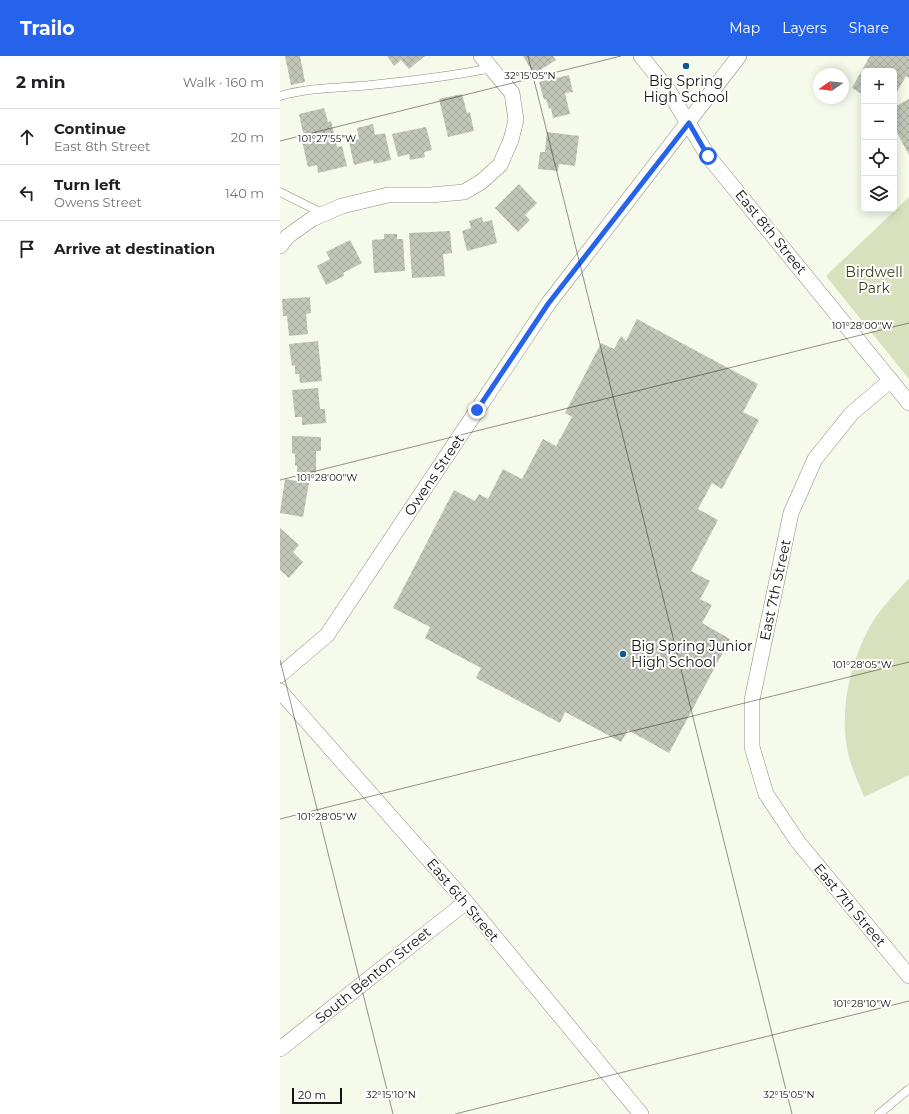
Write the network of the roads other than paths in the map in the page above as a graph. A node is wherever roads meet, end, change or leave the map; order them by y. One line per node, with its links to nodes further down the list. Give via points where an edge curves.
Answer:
1 (481, 56): 4 (street)
2 (641, 56): 6 (street, East 8th Street, via 668,90)
3 (739, 56): 6 (street, Owens Street)
4 (492, 68): 5 (lane, via 371,85 300,90); 8 (street, via 512,93 516,120 500,165 481,182 464,192 388,195 342,206)
5 (280, 96)
6 (689, 123): 10 (street, East 8th Street, via 708,156); 12 (street, Owens Street, via 548,304 327,635)
7 (280, 192): 8 (lane)
8 (324, 214): 9 (street, via 288,236)
9 (280, 246)
10 (891, 380): 11 (street, East 8th Street); 15 (street, East 7th Street, via 852,413 815,459 791,513 752,700 752,747 766,794 798,842)
11 (909, 403)
12 (280, 674)
13 (280, 691): 14 (street, East 6th Street)
14 (466, 902): 16 (street, South Benton Street); 18 (street, East 6th Street)
15 (909, 976)
16 (280, 1049)
17 (909, 1089): 19 (lane)
18 (641, 1114)
19 (879, 1114)

